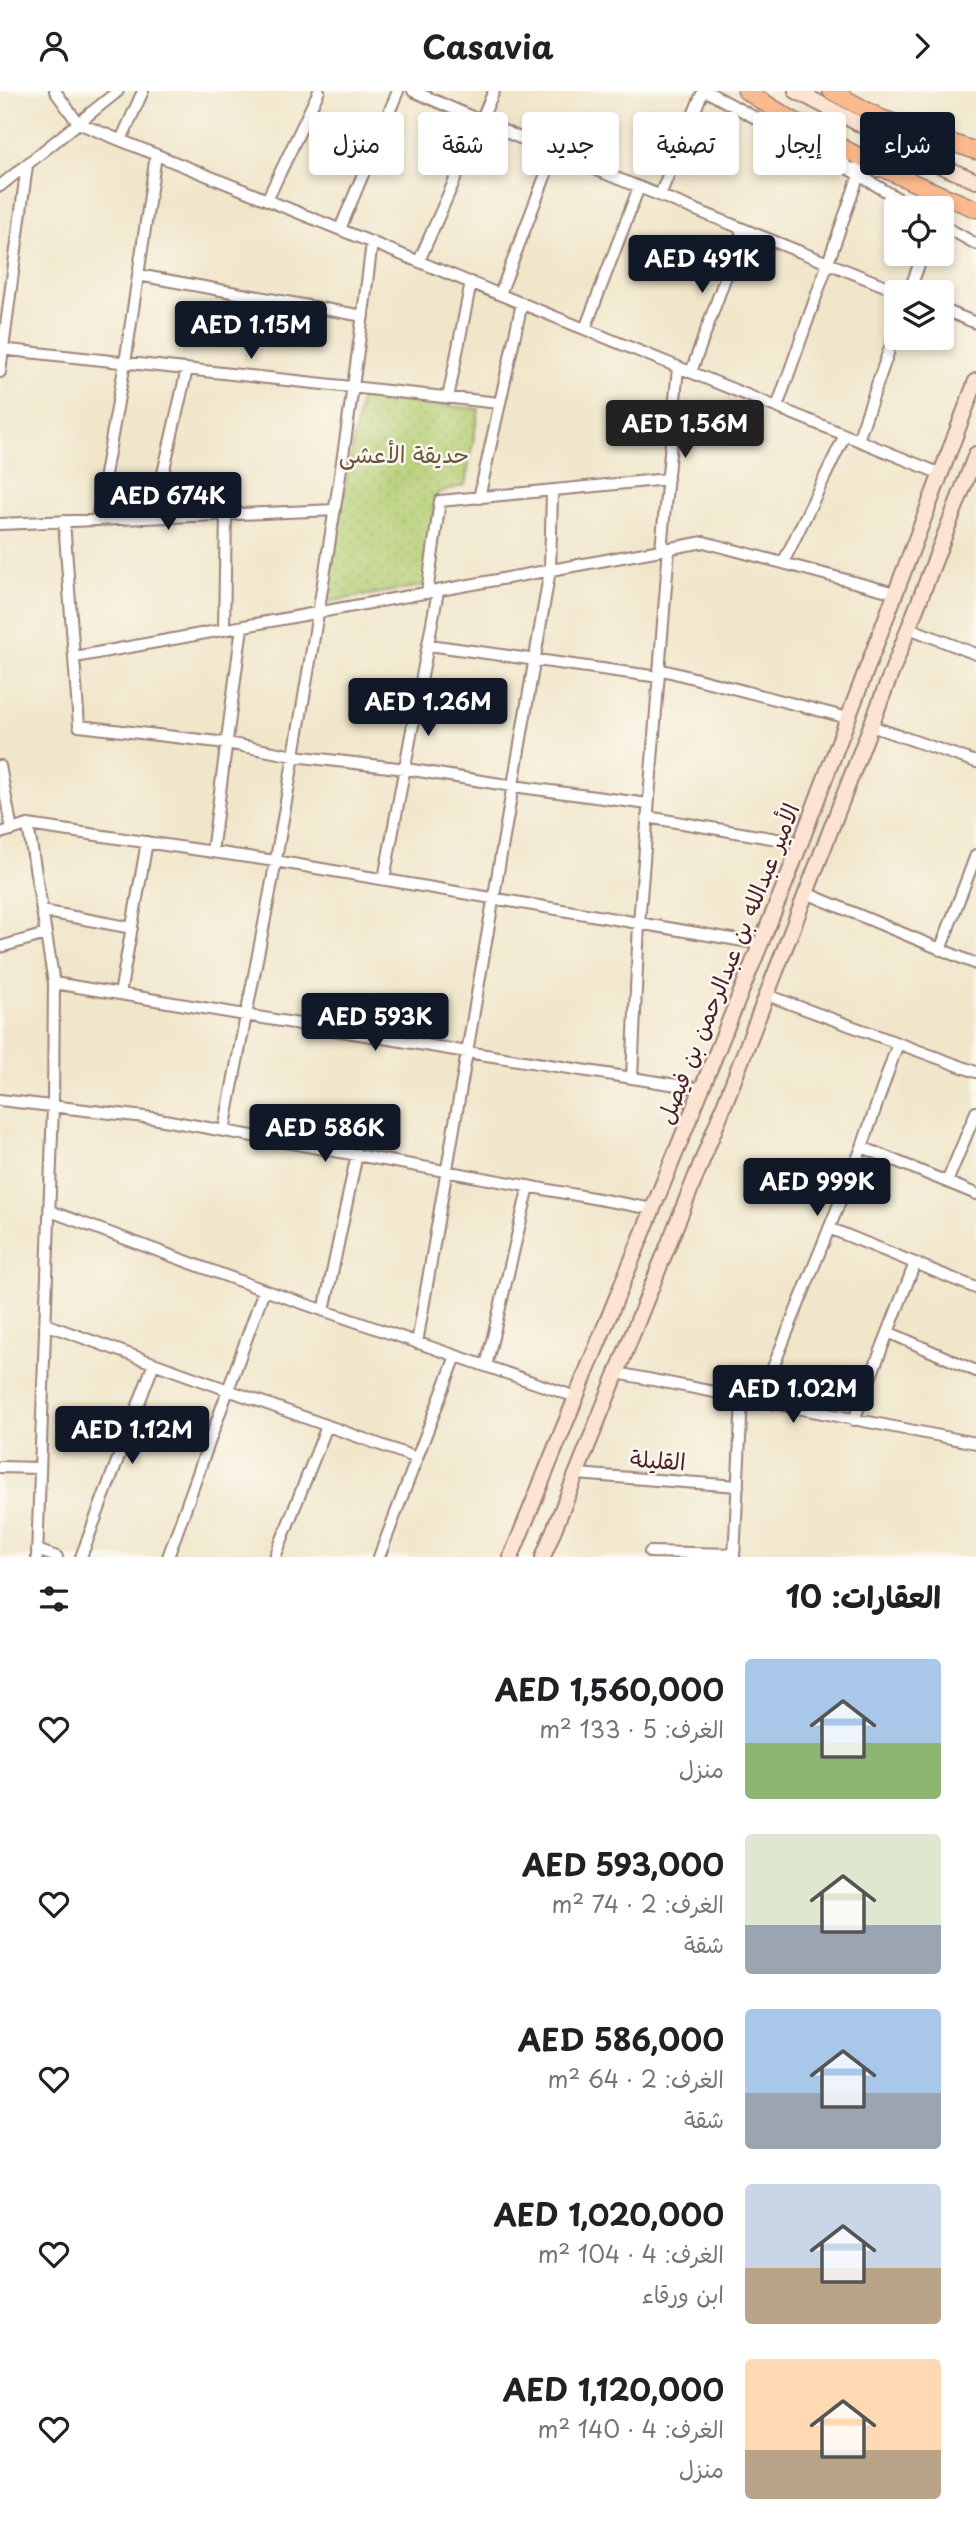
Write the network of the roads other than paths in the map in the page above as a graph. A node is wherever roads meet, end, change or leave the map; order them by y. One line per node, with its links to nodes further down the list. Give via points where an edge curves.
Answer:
1 (55, 91): 16 (street)
2 (118, 91): 16 (street)
3 (143, 91): 17 (street)
4 (319, 91): 33 (street)
5 (398, 91): 35 (street)
6 (413, 91): 12 (street)
7 (494, 91): 13 (street)
8 (704, 91): 15 (street); 31 (street)
9 (746, 91): 14 (main road)
10 (796, 91): 28 (main road)
11 (831, 91): 18 (main road, via 881,118)
12 (461, 112)
13 (485, 112)
14 (781, 112)
15 (753, 118)
16 (78, 123): 17 (street); 20 (street)
17 (121, 140): 19 (street)
18 (976, 151)
19 (156, 155): 33 (street); 42 (street)
20 (26, 165): 29 (street); 51 (street)
21 (846, 168): 22 (street); 26 (street)
22 (860, 169)
23 (457, 175): 40 (street)
24 (546, 175): 45 (street)
25 (609, 175): 30 (street)
26 (859, 175): 32 (street); 41 (street)
27 (897, 175): 34 (main road)
28 (976, 181)
29 (0, 186)
30 (639, 187): 31 (street); 50 (street)
31 (660, 195): 36 (street)
32 (894, 196)
33 (267, 200): 35 (street)
34 (976, 209)
35 (340, 229): 38 (street)
36 (743, 229): 41 (street); 57 (street)
37 (954, 232): 39 (street)
38 (372, 242): 40 (street); 48 (street)
39 (976, 244)
40 (419, 261): 43 (street)
41 (826, 262): 44 (street); 62 (street)
42 (138, 275): 48 (street); 53 (street)
43 (471, 282): 45 (street); 60 (street)
44 (884, 286)
45 (500, 294): 46 (street)
46 (522, 303): 50 (street); 61 (street)
47 (954, 314): 49 (street)
48 (363, 316): 59 (street)
49 (976, 323)
50 (585, 329): 54 (street)
51 (2, 349): 53 (street); 56 (street)
52 (889, 350): 64 (street)
53 (125, 363): 55 (street); 73 (street)
54 (678, 367): 57 (street); 67 (street)
55 (187, 369): 59 (street); 72 (street)
56 (0, 372)
57 (691, 372): 62 (street)
58 (976, 381): 66 (main road, الأمير عبدالله بن عبدالرحمن بن فيصل)
59 (355, 388): 60 (street); 70 (street)
60 (448, 398): 61 (street)
61 (499, 403): 69 (street)
62 (777, 407): 63 (street)
63 (845, 435): 64 (street); 77 (street)
64 (858, 440): 66 (street)
65 (976, 454): 83 (main road, الأمير عبدالله بن عبدالرحمن بن فيصل)
66 (941, 474): 80 (main road, الأمير عبدالله بن عبدالرحمن بن فيصل)
67 (668, 479): 68 (street); 76 (street)
68 (552, 492): 69 (street); 78 (street)
69 (479, 498): 79 (street, via 440,501)
70 (335, 510): 71 (street); 81 (street)
71 (226, 514): 72 (street); 84 (street)
72 (153, 517): 73 (street)
73 (97, 519): 74 (street)
74 (64, 521): 75 (street); 87 (street)
75 (0, 524)
76 (665, 549): 77 (street, via 704,542); 78 (street); 89 (street)
77 (783, 563): 80 (street)
78 (550, 570): 79 (street); 88 (street)
79 (433, 592): 81 (street); 85 (street)
80 (895, 593): 90 (main road, الأمير عبدالله بن عبدالرحمن بن فيصل)
81 (318, 613): 82 (street); 93 (street)
82 (242, 627): 84 (street); 92 (street)
83 (909, 628): 86 (street); 91 (main road, الأمير عبدالله بن عبدالرحمن بن فيصل)
84 (224, 630): 87 (street)
85 (429, 645): 88 (street); 96 (street)
86 (976, 654)
87 (75, 657): 92 (street, via 79,726)
88 (534, 660): 89 (street); 97 (street)
89 (659, 673): 90 (street); 98 (street)
90 (848, 718): 103 (main road, الأمير عبدالله بن عبدالرحمن بن فيصل)
91 (871, 726): 94 (street); 108 (main road, الأمير عبدالله بن عبدالرحمن بن فيصل)
92 (227, 743): 93 (street); 104 (street)
93 (294, 756): 96 (street); 106 (street)
94 (976, 762)
95 (0, 766): 101 (street)
96 (406, 769): 97 (street); 107 (street)
97 (513, 786): 98 (street); 109 (street)
98 (648, 804): 99 (street)
99 (647, 817): 103 (street); 111 (street)
100 (28, 825): 101 (street); 102 (street); 110 (street)
101 (6, 831)
102 (147, 842): 104 (street); 112 (street)
103 (800, 843): 114 (main road, الأمير عبدالله بن عبدالرحمن بن فيصل)
104 (212, 852): 106 (street)
105 (975, 860): 116 (street)
106 (275, 861): 107 (street); 121 (street)
107 (384, 879): 109 (street)
108 (806, 893): 116 (street); 120 (main road, الأمير عبدالله بن عبدالرحمن بن فيصل)
109 (494, 898): 111 (street); 123 (street)
110 (42, 911): 112 (street); 113 (street)
111 (639, 923): 114 (street); 125 (street)
112 (132, 928): 119 (street)
113 (46, 934): 115 (street); 118 (street)
114 (761, 944): 126 (main road, الأمير عبدالله بن عبدالرحمن بن فيصل)
115 (0, 947)
116 (940, 950): 117 (street)
117 (976, 964)
118 (54, 983): 119 (street); 128 (street)
119 (120, 994): 121 (street)
120 (767, 995): 122 (street); 151 (main road, الأمير عبدالله بن عبدالرحمن بن فيصل)
121 (244, 1015): 123 (street); 130 (street)
122 (898, 1043): 124 (street); 131 (street)
123 (467, 1052): 125 (street); 133 (street)
124 (976, 1072)
125 (632, 1078): 126 (street)
126 (702, 1089): 137 (main road, الأمير عبدالله بن عبدالرحمن بن فيصل)
127 (0, 1100): 128 (street)
128 (54, 1106): 130 (street); 138 (street)
129 (976, 1112): 134 (street)
130 (224, 1131): 132 (street)
131 (862, 1147): 134 (street); 139 (street)
132 (357, 1154): 133 (street); 143 (street)
133 (447, 1170): 135 (street); 146 (street)
134 (947, 1182): 136 (street)
135 (529, 1186): 137 (street); 149 (street)
136 (976, 1194)
137 (653, 1209): 153 (main road, الأمير عبدالله بن عبدالرحمن بن فيصل)
138 (50, 1211): 142 (street); 144 (street)
139 (829, 1228): 140 (street); 155 (street)
140 (915, 1263): 141 (street); 145 (street)
141 (976, 1288)
142 (264, 1290): 143 (street); 152 (street)
143 (324, 1311): 146 (street)
144 (46, 1324): 148 (street); 161 (street)
145 (888, 1332): 150 (street); 156 (street)
146 (417, 1343): 147 (street)
147 (456, 1356): 149 (street); 159 (street)
148 (154, 1363): 152 (street); 168 (street)
149 (486, 1366): 153 (street)
150 (976, 1371)
151 (617, 1373): 154 (street); 162 (main road, الأمير عبدالله بن عبدالرحمن بن فيصل)
152 (228, 1390): 157 (street); 169 (street)
153 (576, 1397): 172 (main road, الأمير عبدالله بن عبدالرحمن بن فيصل)
154 (742, 1399): 155 (street); 163 (street)
155 (759, 1402): 156 (street)
156 (854, 1420): 158 (street)
157 (327, 1426): 159 (street); 170 (street)
158 (976, 1443)
159 (417, 1458): 171 (street)
160 (0, 1467): 161 (street)
161 (40, 1468): 165 (street)
162 (576, 1474): 163 (street, القليلة); 173 (main road, الأمير عبدالله بن عبدالرحمن بن فيصل)
163 (738, 1486): 166 (street)
164 (650, 1552): 166 (street)
165 (37, 1554): 167 (street)
166 (734, 1555)
167 (57, 1557)
168 (81, 1557)
169 (168, 1557)
170 (275, 1557)
171 (379, 1557)
172 (511, 1557)
173 (543, 1557)

